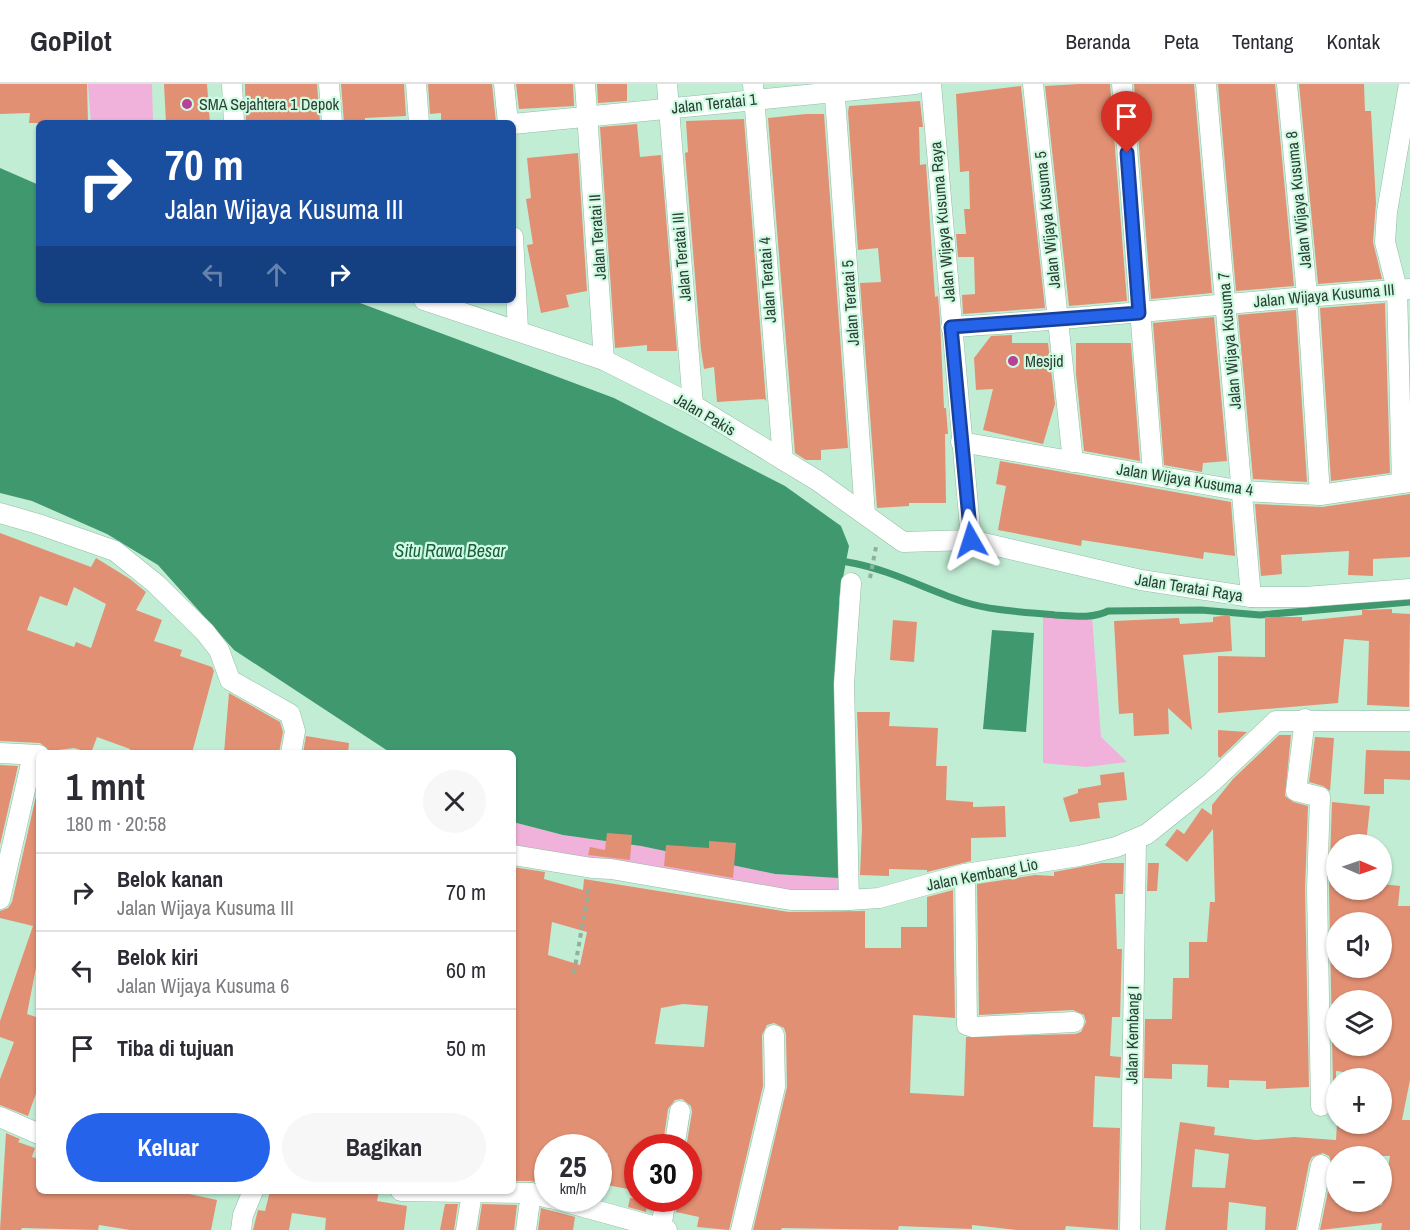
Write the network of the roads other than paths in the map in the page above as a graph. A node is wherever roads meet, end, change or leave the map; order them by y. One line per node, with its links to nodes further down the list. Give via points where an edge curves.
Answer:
1 (232, 84): 18 (street)
2 (329, 84): 19 (street)
3 (416, 84): 20 (street)
4 (504, 84): 21 (street)
5 (585, 84): 17 (street, Jalan Teratai II)
6 (667, 84): 16 (street, Jalan Teratai III)
7 (916, 84): 14 (street, Jalan Teratai 1)
8 (931, 84): 30 (street, Jalan Wijaya Kusuma Raya)
9 (1033, 84): 29 (street, Jalan Wijaya Kusuma 5)
10 (1122, 84): 28 (street)
11 (1206, 84): 27 (street, Jalan Wijaya Kusuma 7)
12 (1287, 84): 25 (street, Jalan Wijaya Kusuma 8)
13 (1409, 84): 23 (street, via 1385,242)
14 (835, 88): 15 (street, Jalan Teratai 1); 42 (street, Jalan Teratai 5)
15 (753, 92): 16 (street, Jalan Teratai 1); 35 (street, Jalan Teratai 4)
16 (669, 108): 17 (street, Jalan Teratai 1); 33 (street, Jalan Teratai III)
17 (588, 115): 22 (street, Jalan Teratai 1); 32 (street, Jalan Teratai II)
18 (234, 120)
19 (332, 120)
20 (419, 120)
21 (508, 120)
22 (516, 124)
23 (1404, 289): 25 (street, Jalan Wijaya Kusuma III); 38 (street)
24 (516, 292): 31 (street)
25 (1307, 295): 27 (street, Jalan Wijaya Kusuma III); 40 (street, Jalan Wijaya Kusuma 8)
26 (435, 303): 31 (street, Jalan Pakis)
27 (1225, 304): 28 (street, Jalan Wijaya Kusuma III); 39 (street, Jalan Wijaya Kusuma 7)
28 (1139, 313): 29 (street, Jalan Wijaya Kusuma III); 37 (street)
29 (1058, 320): 30 (street, Jalan Wijaya Kusuma III); 36 (street, Jalan Wijaya Kusuma 5)
30 (951, 327): 34 (street, Jalan Wijaya Kusuma Raya)
31 (518, 329): 32 (street, Jalan Pakis)
32 (604, 360): 33 (street, Jalan Pakis)
33 (693, 405): 35 (street, Jalan Pakis)
34 (961, 441): 36 (street, Jalan Wijaya Kusuma 4); 43 (street, Jalan Wijaya Kusuma Raya)
35 (783, 460): 42 (street, Jalan Pakis)
36 (1072, 462): 37 (street, Jalan Wijaya Kusuma 4)
37 (1153, 473): 39 (street, Jalan Wijaya Kusuma 4)
38 (1406, 482): 40 (street, Jalan Wijaya Kusuma 4)
39 (1243, 491): 40 (street, Jalan Wijaya Kusuma 4); 46 (street, Jalan Wijaya Kusuma 7)
40 (1320, 495)
41 (0, 513): 49 (street, via 115,551 134,566 205,632 219,650 230,680 290,714 294,731)
42 (865, 514): 43 (street, Jalan Pakis, via 903,542)
43 (971, 540): 46 (street, Jalan Teratai Raya, via 1141,580)
44 (851, 584): 56 (street, via 844,684)
45 (1410, 589): 46 (street, Jalan Teratai Raya)
46 (1251, 597)
47 (1305, 719): 48 (street, Jalan Kembang Lio); 52 (street, Jalan Kembang Lio, via 1276,721 1212,782); 59 (street, via 1296,790 1320,797 1317,889)
48 (1410, 721)
49 (291, 750)
50 (0, 753): 51 (street)
51 (36, 755): 55 (street)
52 (1136, 841): 54 (street, Jalan Kembang Lio, via 1079,856); 77 (street, Jalan Kembang I)
53 (516, 855): 56 (street, Jalan Kembang Lio, via 791,900)
54 (965, 874): 56 (street, Jalan Kembang Lio, via 879,898); 57 (street, via 967,1025)
55 (0, 899)
56 (849, 900)
57 (1074, 1022)
58 (774, 1035): 76 (street, via 775,1087)
59 (1321, 1106)
60 (680, 1111): 63 (street)
61 (0, 1117): 62 (street)
62 (36, 1133)
63 (676, 1134)
64 (1321, 1165): 78 (street)
65 (252, 1194): 73 (street)
66 (472, 1194): 74 (street)
67 (496, 1194): 68 (street)
68 (534, 1196)
69 (535, 1212): 75 (street)
70 (602, 1212): 72 (street)
71 (665, 1212): 72 (street)
72 (664, 1229)
73 (241, 1230)
74 (466, 1230)
75 (526, 1230)
76 (741, 1230)
77 (1131, 1230)
78 (1308, 1230)

